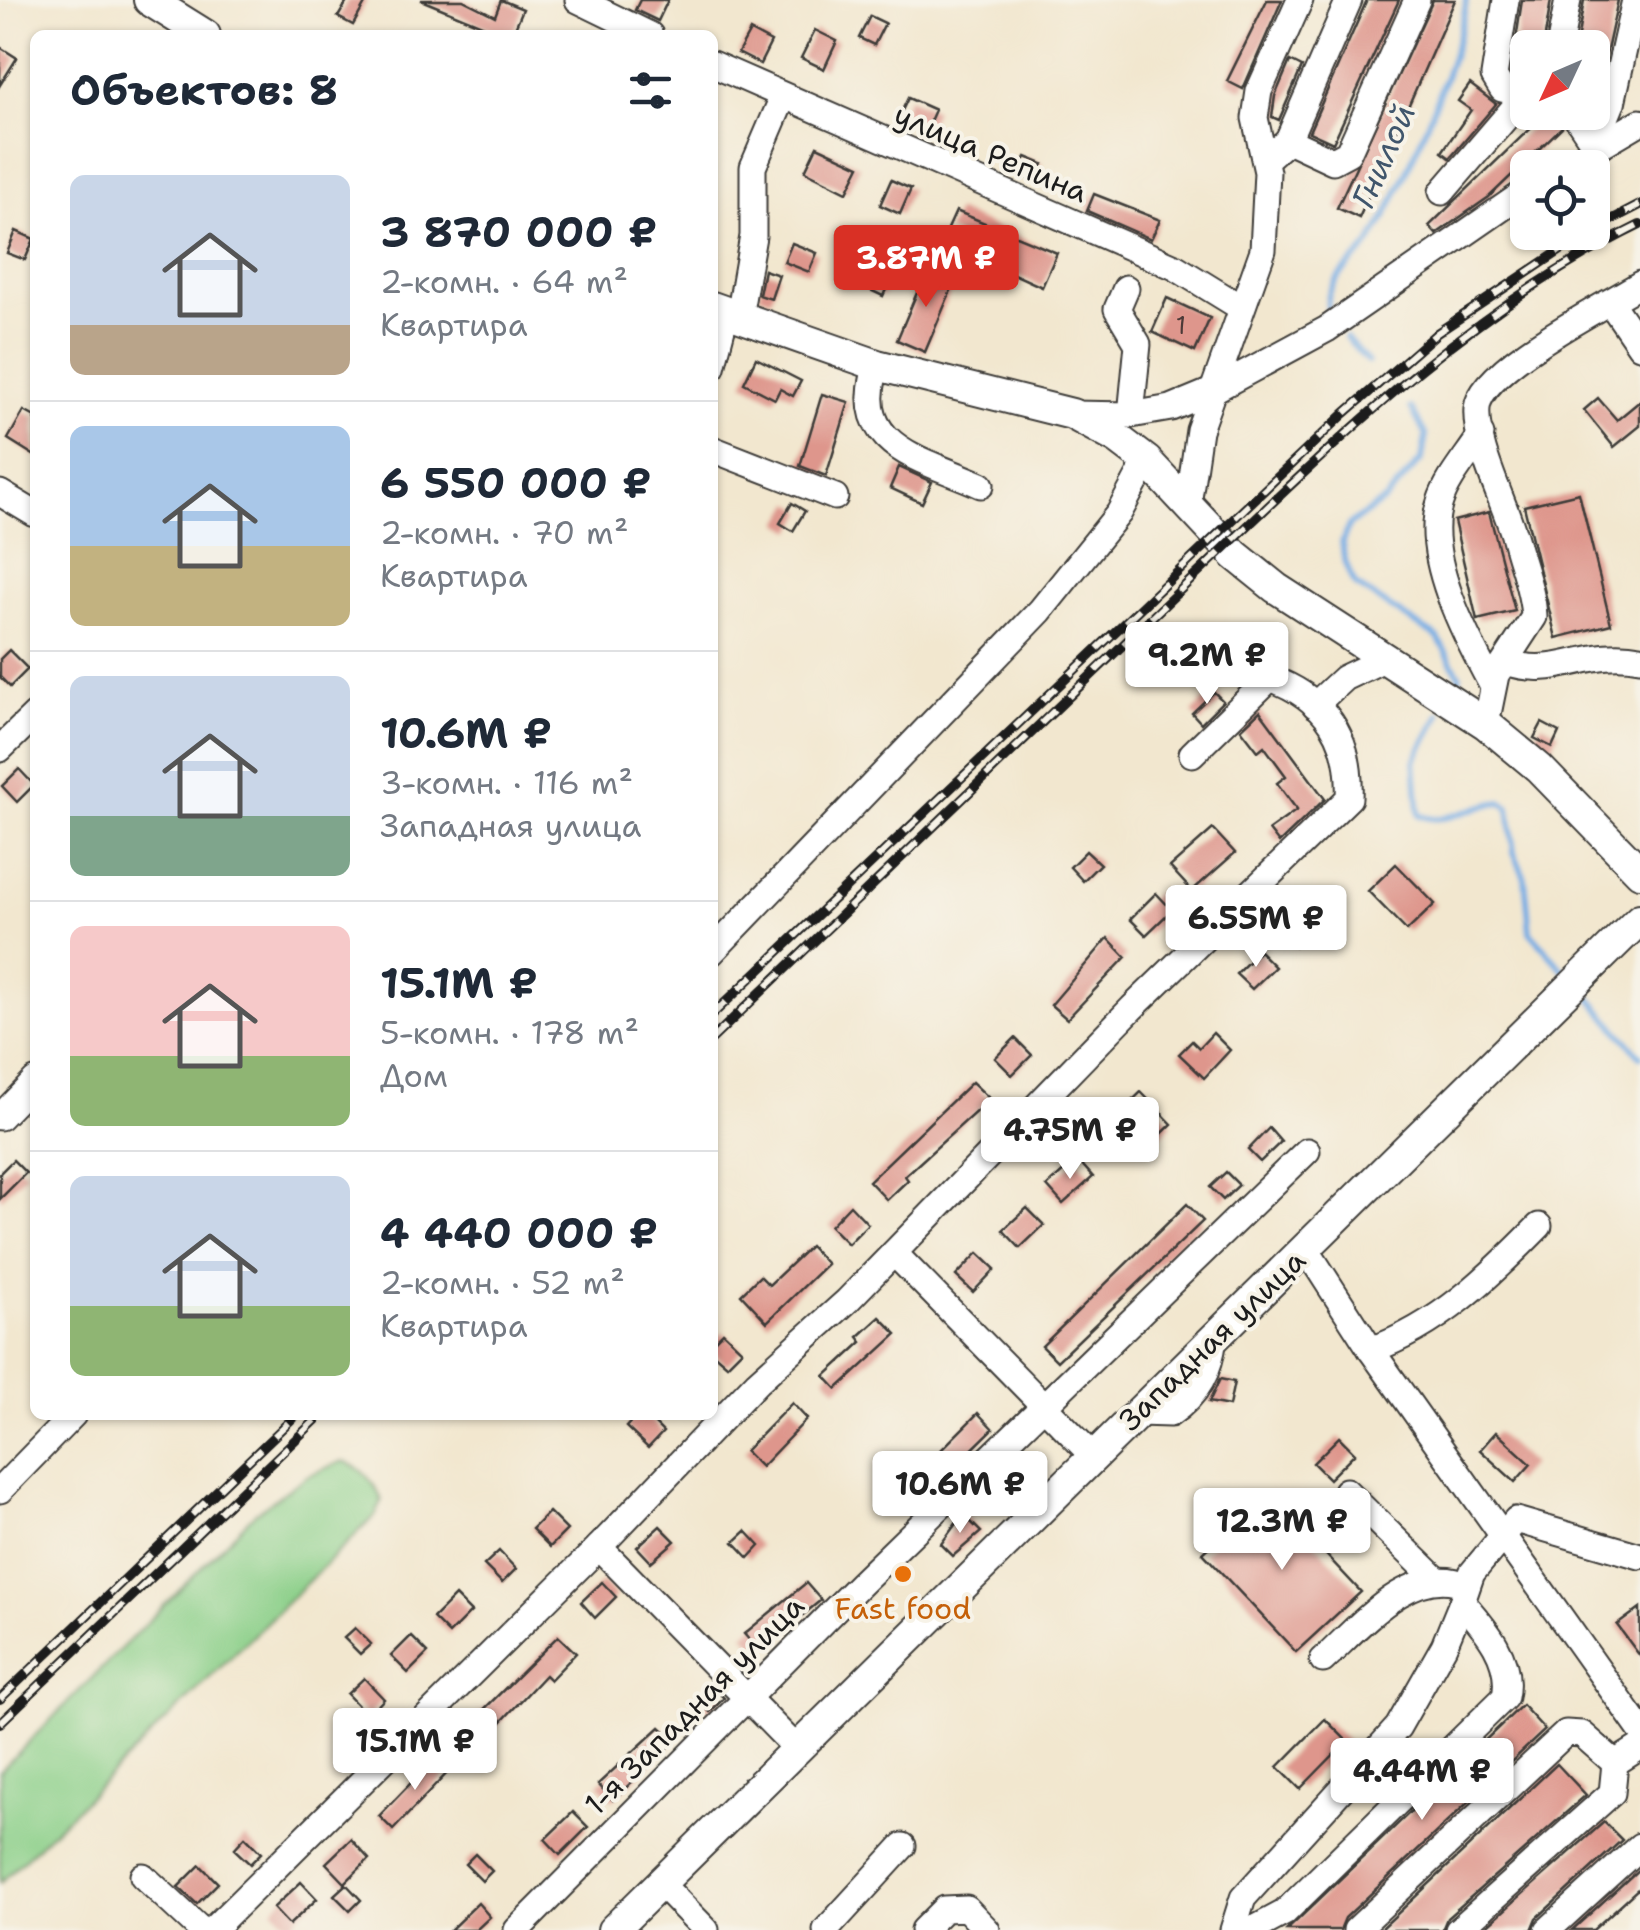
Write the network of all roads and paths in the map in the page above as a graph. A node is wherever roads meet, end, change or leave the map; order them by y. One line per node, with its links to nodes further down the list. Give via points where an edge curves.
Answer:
1 (149, 0): 9 (main road)
2 (578, 0): 10 (street)
3 (1300, 0): 21 (street, via 1259,90 1254,118)
4 (1350, 0): 18 (street)
5 (1417, 0): 18 (street, via 1348,153 1333,161)
6 (1506, 0): 13 (street, via 1494,76)
7 (1568, 0): 11 (street)
8 (1635, 0): 19 (street, via 1612,103)
9 (197, 30)
10 (640, 30)
11 (1562, 30)
12 (718, 67): 14 (street, улица Репина)
13 (1510, 90)
14 (784, 96): 27 (street, улица Репина, via 1175,267); 28 (street, via 754,167 753,236)
15 (1510, 114): 22 (street)
16 (1640, 122): 19 (street)
17 (1585, 130): 19 (street)
18 (1288, 140): 21 (street)
19 (1595, 146): 20 (street)
20 (1589, 150)
21 (1265, 160): 27 (street, via 1263,250)
22 (1442, 192)
23 (1510, 203): 32 (street, via 1327,330)
24 (1640, 284): 26 (street)
25 (1126, 288): 34 (street, via 1117,309 1138,344)
26 (1610, 302): 30 (street); 35 (street, via 1508,366 1477,407)
27 (1240, 307): 32 (street)
28 (726, 312): 29 (street); 31 (main road)
29 (718, 343)
30 (1640, 346)
31 (876, 364): 33 (main road); 38 (street, via 867,405 876,426 897,448)
32 (1212, 390): 34 (street, via 1172,408); 41 (street)
33 (1072, 414): 34 (street); 37 (main road)
34 (1131, 415)
35 (1481, 436): 45 (street, via 1534,609); 46 (street, via 1440,501 1436,540 1460,624)
36 (718, 452): 40 (street)
37 (1147, 462): 41 (main road); 54 (street, via 1119,514 1040,611)
38 (981, 485)
39 (0, 493): 42 (street)
40 (835, 497)
41 (1188, 505): 44 (main road, via 1276,588)
42 (30, 511)
43 (1640, 658): 45 (street, via 1593,656 1533,672)
44 (1382, 660): 47 (street, via 1344,678); 49 (main road)
45 (1506, 662): 46 (street)
46 (1492, 685): 49 (street)
47 (1315, 705): 51 (street, via 1270,678); 60 (street, via 1350,758 1350,798 1132,1008)
48 (30, 720): 50 (street)
49 (1486, 724): 52 (main road)
50 (0, 749)
51 (1192, 754)
52 (1634, 856)
53 (1640, 919): 59 (main road, Западная улица)
54 (718, 946)
55 (30, 1086): 56 (street)
56 (0, 1117)
57 (1307, 1152): 62 (street, 1-я Западная улица)
58 (1538, 1226): 61 (street, via 1482,1284 1408,1336)
59 (1306, 1249): 61 (street); 64 (main road, Западная улица)
60 (894, 1253): 62 (street); 68 (street, via 757,1382)
61 (1371, 1350): 67 (street)
62 (1046, 1408): 64 (street); 73 (street, 1-я Западная улица)
63 (69, 1420): 65 (street)
64 (1094, 1456): 76 (main road, Западная улица)
65 (0, 1490)
66 (1346, 1490): 70 (street)
67 (1504, 1532): 69 (street, via 1516,1520 1527,1520); 71 (street); 74 (street)
68 (599, 1547): 73 (street); 83 (street)
69 (1640, 1556)
70 (1436, 1578): 71 (street); 72 (street, via 1383,1605)
71 (1464, 1594): 90 (street, via 1444,1646 1398,1728 1243,1898); 90 (street, via 1500,1652 1509,1680 1506,1697 1284,1913)
72 (1323, 1660)
73 (746, 1698): 76 (street); 84 (street, 1-я Западная улица)
74 (1640, 1729)
75 (1640, 1747): 77 (street)
76 (798, 1749): 81 (main road, Западная улица)
77 (1614, 1763): 91 (street, via 1582,1734 1566,1733); 92 (street, via 1612,1794)
78 (904, 1846): 87 (street)
79 (1640, 1846): 93 (street)
80 (144, 1876): 82 (street)
81 (660, 1883): 85 (main road, Западная улица); 86 (street)
82 (201, 1930)
83 (212, 1930)
84 (518, 1930)
85 (613, 1930)
86 (706, 1930)
87 (826, 1930)
88 (923, 1930): 89 (street, via 944,1909 966,1908)
89 (987, 1930)
90 (1237, 1930)
91 (1356, 1930)
92 (1458, 1930)
93 (1548, 1930)

